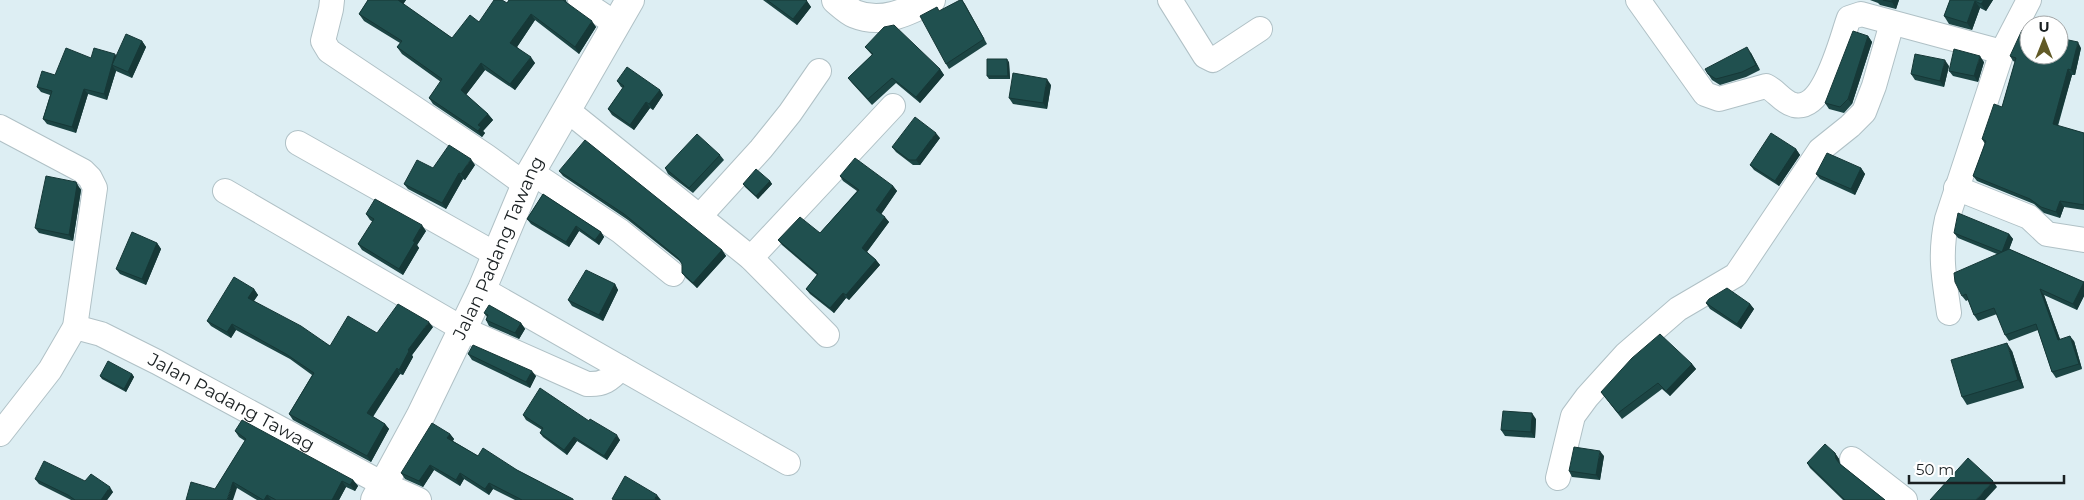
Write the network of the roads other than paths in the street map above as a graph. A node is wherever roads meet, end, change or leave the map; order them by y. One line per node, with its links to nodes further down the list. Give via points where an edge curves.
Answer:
1 (332, 0): 18 (street, via 323,41 329,51 486,156)
2 (580, 0): 10 (street)
3 (630, 0): 10 (street, Jalan Padang Tawang)
4 (836, 0): 5 (street, via 853,14 868,18 905,13)
5 (931, 0)
6 (1170, 0): 11 (street, via 1206,56 1213,60)
7 (1638, 0): 9 (street, via 1705,94 1716,99 1766,86 1788,103 1802,105 1816,96 1825,84 1849,18 1860,14)
8 (2029, 0): 12 (street)
9 (1892, 23): 12 (street); 35 (street, via 1864,112 1820,150 1736,275 1678,309 1626,354 1587,397 1574,416)
10 (616, 24): 15 (street, Jalan Padang Tawang)
11 (1260, 29)
12 (2002, 52): 19 (street)
13 (819, 71): 21 (street, via 761,149)
14 (893, 106): 24 (street)
15 (567, 110): 18 (street, Jalan Padang Tawang); 21 (street)
16 (0, 127): 28 (street, via 83,171 95,188)
17 (298, 143): 23 (street)
18 (529, 179): 23 (street, Jalan Padang Tawang); 25 (street, via 620,231)
19 (1956, 188): 22 (street, via 2029,217 2047,234); 27 (street, via 1943,238 1942,272)
20 (225, 191): 29 (street)
21 (700, 216): 24 (street)
22 (2084, 240)
23 (497, 255): 26 (street, Jalan Padang Tawang)
24 (751, 258): 30 (street)
25 (673, 274)
26 (482, 290): 29 (street, Jalan Padang Tawang); 31 (street)
27 (1949, 313)
28 (76, 327): 32 (street, via 50,370); 36 (street, Jalan Padang Tawag, via 101,334 157,362)
29 (463, 329): 31 (street, via 587,384 603,384); 36 (street, Jalan Padang Tawang)
30 (827, 335)
31 (620, 368): 34 (street)
32 (0, 434)
33 (1852, 460): 38 (street)
34 (788, 463)
35 (1558, 478)
36 (379, 492): 37 (street, Jalan Padang Tawag)
37 (419, 500)
38 (1905, 500)

